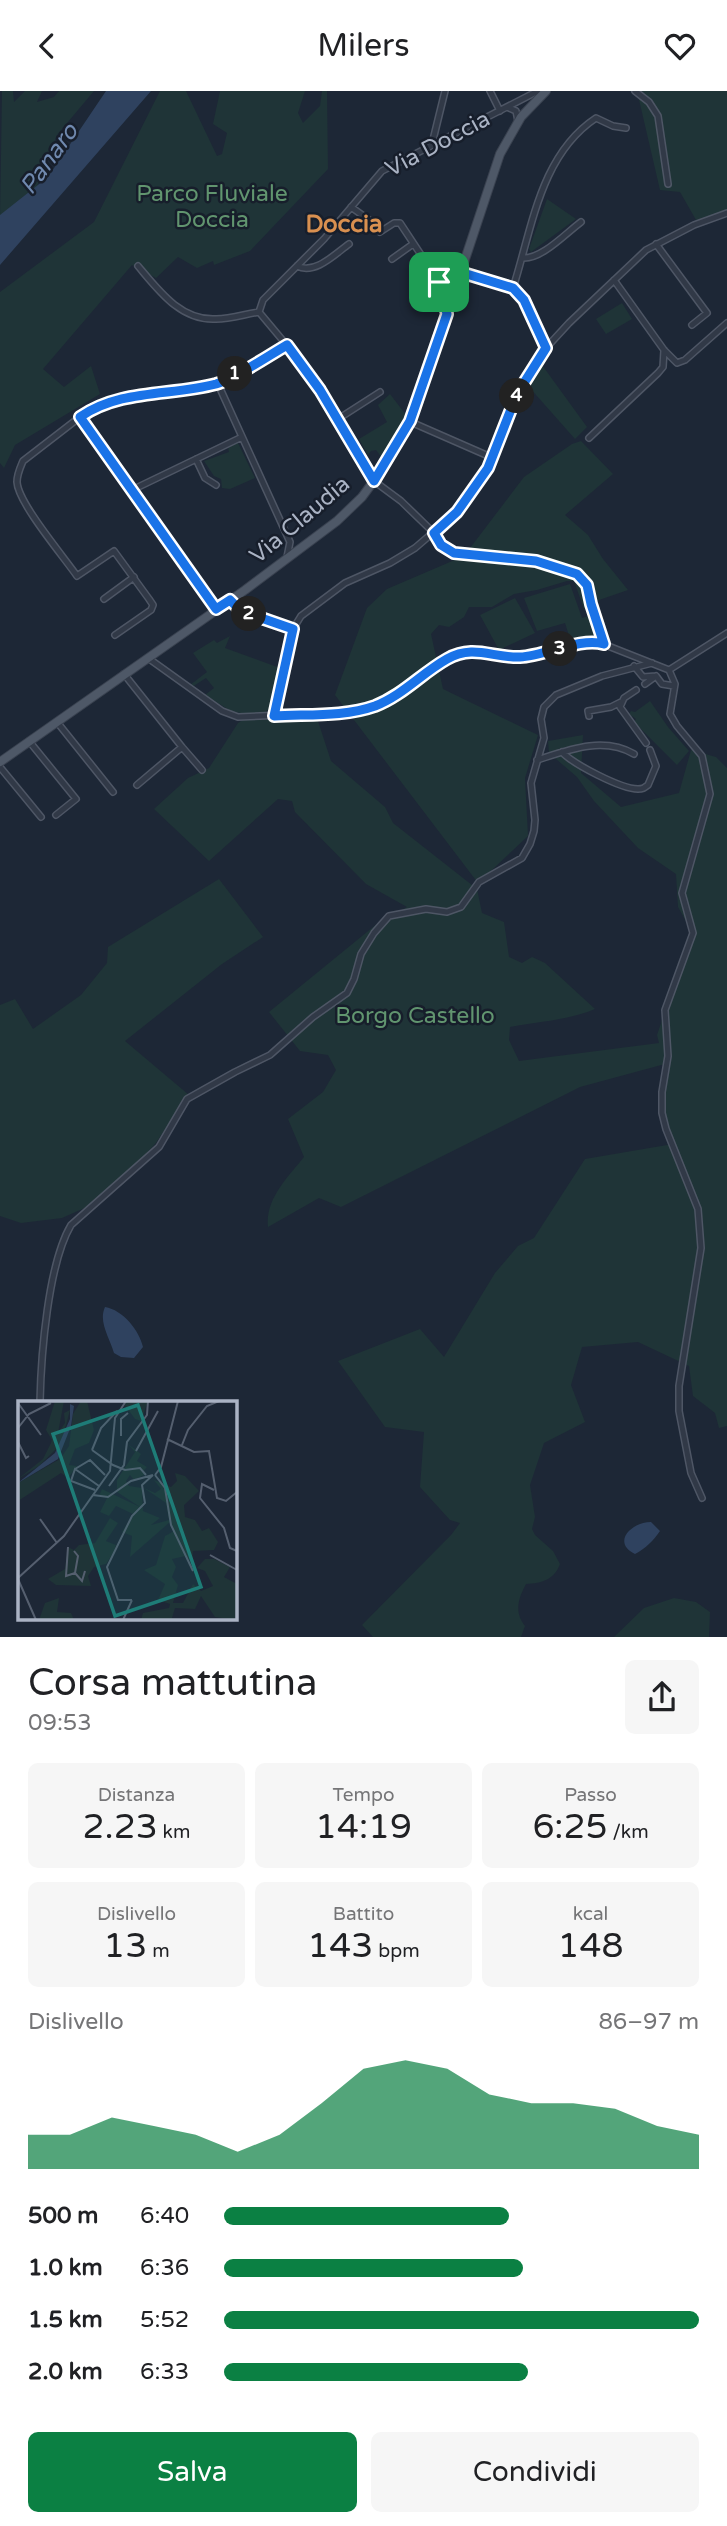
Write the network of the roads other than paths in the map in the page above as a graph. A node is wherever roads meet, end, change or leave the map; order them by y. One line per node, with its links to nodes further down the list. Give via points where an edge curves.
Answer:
1 (445, 91): 12 (street)
2 (490, 91): 9 (street)
3 (538, 91): 6 (street, Via Doccia)
4 (546, 91): 7 (main road, Via Claudia)
5 (635, 91): 13 (street, via 657,116)
6 (523, 99): 7 (street); 8 (street, Via Doccia)
7 (535, 105): 10 (main road, Via Claudia)
8 (507, 107): 9 (street, Via Doccia); 10 (street, Via Doccia, via 516,111)
9 (500, 111): 12 (street, Via Doccia)
10 (518, 121): 26 (main road, Via Claudia, via 500,154)
11 (626, 128): 22 (street, via 596,118 568,142 547,178)
12 (432, 144): 14 (street, Via Doccia, via 382,171)
13 (668, 184)
14 (351, 207): 16 (street); 25 (street, Via Doccia)
15 (727, 213): 21 (street)
16 (372, 222)
17 (581, 222): 22 (street, via 532,258)
18 (380, 233): 20 (street, via 398,222)
19 (349, 244): 25 (street, via 319,266)
20 (413, 244): 23 (street); 28 (street)
21 (656, 244): 27 (street); 34 (street, via 708,313)
22 (523, 258): 29 (street)
23 (392, 259)
24 (138, 266): 32 (street, via 185,313 218,319)
25 (296, 266): 32 (street, Via Doccia, via 263,300)
26 (460, 272): 28 (street); 29 (street); 30 (main road, Via Claudia)
27 (614, 280): 36 (street); 37 (street)
28 (441, 284): 30 (street); 31 (street)
29 (513, 288): 36 (street, via 524,300)
30 (454, 292): 31 (main road, Via Claudia)
31 (448, 312): 47 (main road, Via Claudia, via 410,421)
32 (259, 313): 35 (street)
33 (727, 323): 37 (street, via 680,363)
34 (692, 325)
35 (287, 345): 38 (street); 41 (street)
36 (546, 348): 45 (street, via 517,394)
37 (664, 350): 44 (street, via 658,373)
38 (218, 384): 40 (street, via 113,401); 43 (street)
39 (380, 392): 41 (street)
40 (80, 417): 49 (street); 54 (street, via 23,461 18,472 19,492 77,576 114,551)
41 (338, 419): 47 (street)
42 (414, 423): 45 (street)
43 (242, 437): 46 (street); 51 (street)
44 (589, 438)
45 (493, 458): 50 (street, via 457,512)
46 (196, 459): 48 (street, via 205,478); 49 (street)
47 (374, 481): 50 (street); 52 (main road, Via Claudia, via 337,520)
48 (216, 485)
49 (132, 490): 57 (street)
50 (434, 533): 58 (street, via 390,563 345,583 301,615); 61 (street, via 441,545 454,553 536,561 570,570 587,585)
51 (290, 542): 52 (street); 53 (street)
52 (301, 548): 53 (main road, Via Claudia)
53 (287, 558): 56 (main road, Via Claudia)
54 (134, 577): 55 (street); 60 (street, via 153,608)
55 (104, 599)
56 (230, 600): 57 (main road, Via Claudia); 58 (street, via 241,611)
57 (216, 609): 62 (main road, Via Claudia)
58 (293, 629): 72 (street)
59 (727, 633): 65 (street)
60 (115, 635)
61 (604, 644): 63 (street); 72 (street, via 592,642 522,657 469,650 447,659 400,694 375,706 351,712)
62 (147, 658): 66 (main road, Via Claudia); 72 (street, via 222,711 238,717)
63 (652, 663): 64 (street); 65 (street)
64 (634, 666): 67 (street, via 643,677); 81 (street, via 602,675 547,702 541,712 544,738)
65 (669, 670): 69 (street)
66 (124, 674): 74 (main road, Via Claudia); 77 (street)
67 (656, 676): 68 (street); 69 (street, via 662,684)
68 (645, 684)
69 (674, 686): 89 (street, via 670,714 702,756 710,794 682,893 694,933 665,1010 668,1056 662,1093 666,1129 694,1197 700,1229 679,1411 691,1473)
70 (636, 690): 71 (street)
71 (621, 702): 73 (street, via 587,711); 76 (street, via 622,712)
72 (274, 716)
73 (589, 716)
74 (57, 722): 75 (main road, Via Claudia); 85 (street)
75 (29, 741): 82 (main road, Via Claudia); 86 (street, via 76,799)
76 (646, 743)
77 (183, 747): 83 (street); 84 (street)
78 (650, 750): 79 (street, via 656,766 648,785 635,789)
79 (562, 752): 80 (street, via 595,745); 81 (street)
80 (634, 754)
81 (537, 760): 88 (street, via 531,783 534,831 522,858 479,882 461,907 389,916 361,954 347,993 270,1055 187,1099 159,1147 71,1225 62,1240 49,1298)
82 (0, 765): 87 (street)
83 (202, 770)
84 (137, 785)
85 (113, 792)
86 (56, 815)
87 (41, 817)
88 (40, 1401)
89 (702, 1498)

